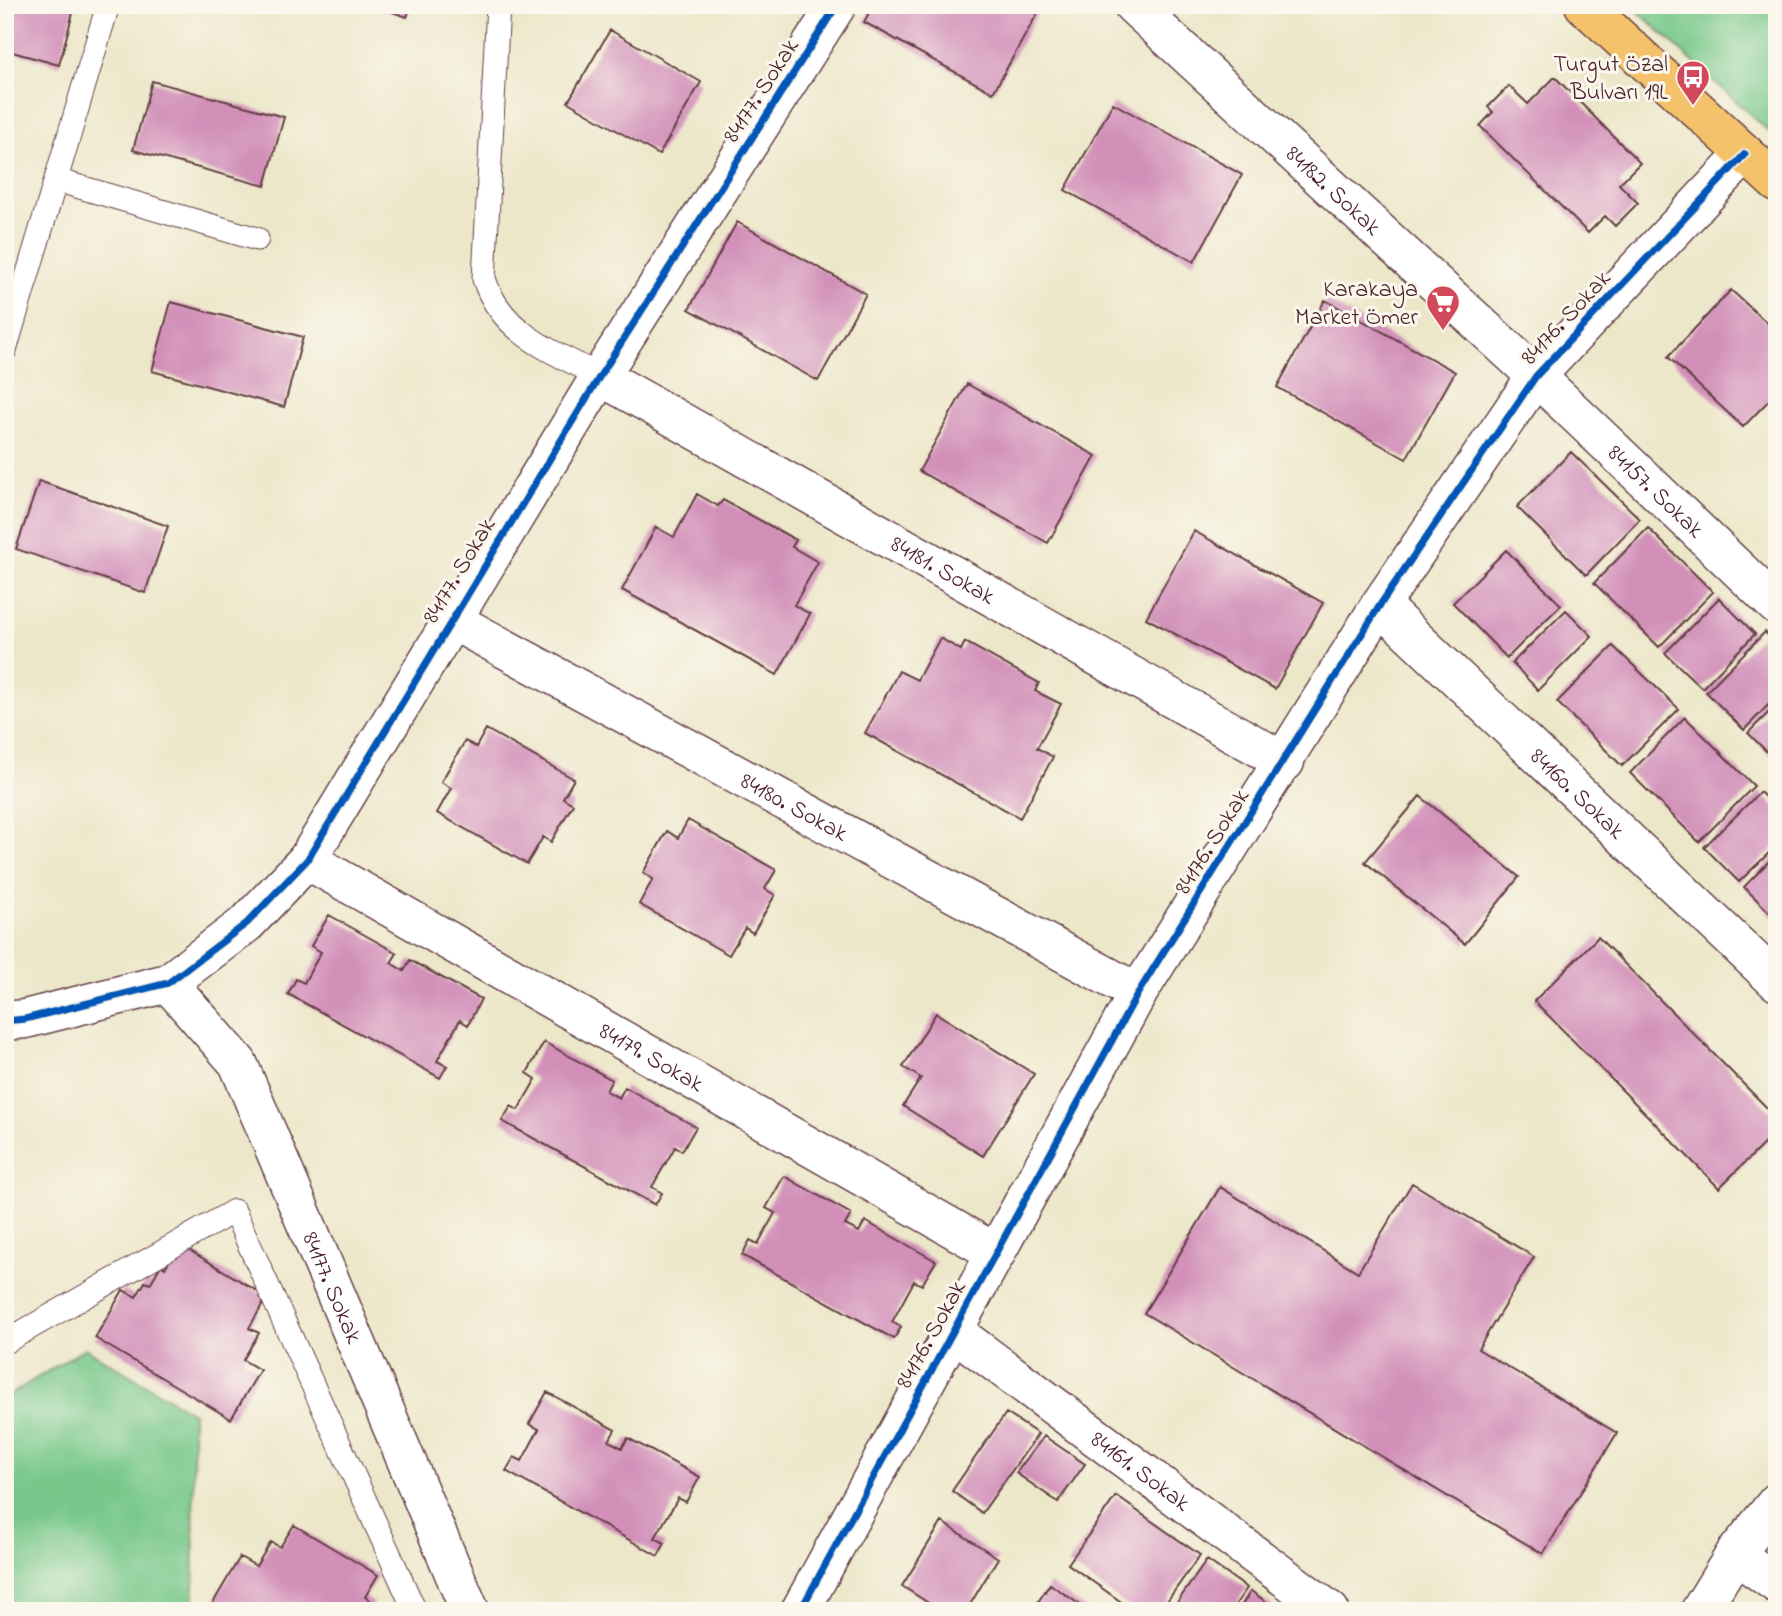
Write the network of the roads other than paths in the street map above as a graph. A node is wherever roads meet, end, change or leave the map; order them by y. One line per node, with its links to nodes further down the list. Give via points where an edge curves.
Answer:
1 (108, 5): 7 (lane)
2 (498, 5): 11 (lane, via 484,279 490,297 513,328)
3 (837, 5): 11 (street, 84177. Sokak)
4 (1133, 5): 12 (street, 84182. Sokak)
5 (1584, 5): 6 (main road)
6 (1745, 154): 8 (main road); 12 (street, 84176. Sokak)
7 (56, 180): 9 (lane); 10 (lane)
8 (1777, 183)
9 (257, 239)
10 (5, 349)
11 (600, 376): 15 (street, 84177. Sokak); 16 (street, 84181. Sokak)
12 (1536, 376): 13 (street, 84176. Sokak); 14 (street, 84157. Sokak)
13 (1380, 605): 16 (street, 84176. Sokak); 18 (street, 84160. Sokak)
14 (1777, 606)
15 (450, 619): 17 (street, 84177. Sokak); 20 (street, 84180. Sokak)
16 (1284, 762): 20 (street, 84176. Sokak)
17 (307, 860): 19 (street, 84177. Sokak, via 247,923); 22 (street, 84179. Sokak)
18 (1777, 982)
19 (167, 983): 21 (street, 84177. Sokak); 29 (street, 84177. Sokak, via 238,1063)
20 (1138, 993): 22 (street, 84176. Sokak)
21 (5, 1021)
22 (996, 1253): 23 (street, 84176. Sokak)
23 (954, 1331): 30 (street, 84176. Sokak); 31 (street, 84161. Sokak)
24 (5, 1342): 28 (lane, via 234,1211)
25 (1777, 1503): 26 (street)
26 (1735, 1554): 27 (street); 32 (street)
27 (1777, 1584)
28 (415, 1611)
29 (470, 1611)
30 (800, 1611)
31 (1329, 1611)
32 (1700, 1611)

